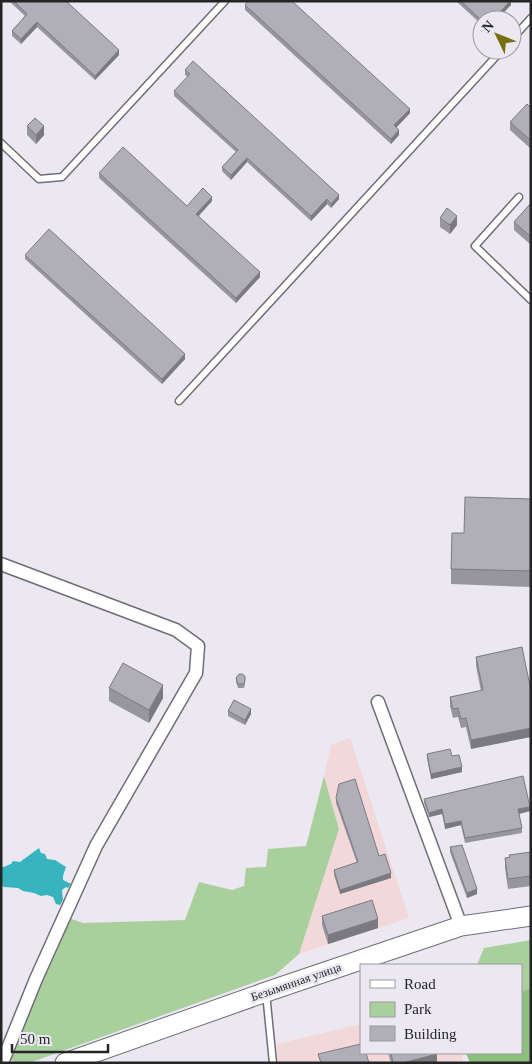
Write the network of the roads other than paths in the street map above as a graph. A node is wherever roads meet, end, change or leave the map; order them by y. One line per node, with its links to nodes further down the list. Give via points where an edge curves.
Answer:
1 (225, 1): 5 (lane, via 62,178 39,179)
2 (531, 18): 3 (lane)
3 (522, 28)
4 (493, 60): 8 (lane)
5 (1, 143)
6 (519, 197): 7 (lane, via 474,246)
7 (531, 300)
8 (179, 401)
9 (1, 564): 14 (street, via 176,630 198,646 196,673 96,846)
10 (378, 702): 12 (street)
11 (531, 916): 12 (main road, Безымянная улица)
12 (461, 926): 13 (main road, Безымянная улица)
13 (266, 992): 15 (main road, Безымянная улица); 16 (lane)
14 (2, 1063)
15 (64, 1063)
16 (273, 1063)

